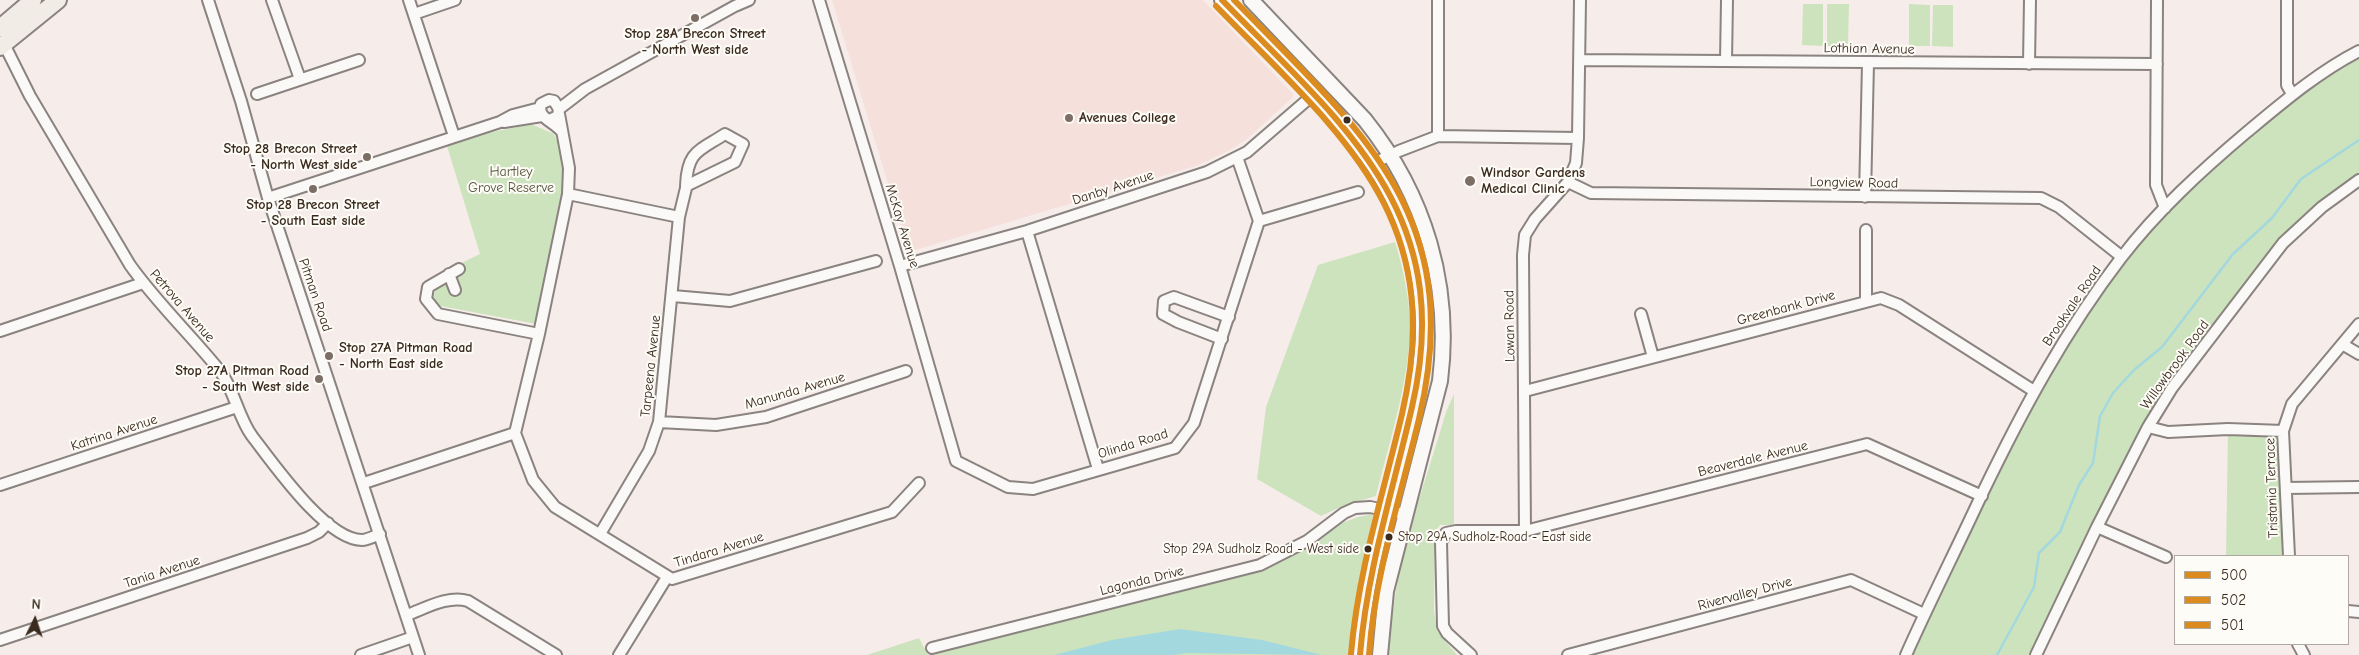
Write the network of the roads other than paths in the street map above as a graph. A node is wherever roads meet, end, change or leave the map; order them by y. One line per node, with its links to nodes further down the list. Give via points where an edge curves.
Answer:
1 (33, 0): 18 (highway)
2 (58, 0): 18 (highway)
3 (208, 0): 46 (street, Pitman Road)
4 (272, 0): 26 (street)
5 (409, 0): 17 (street)
6 (454, 0): 17 (street)
7 (748, 0): 31 (street)
8 (819, 0): 54 (street, McKay Avenue)
9 (1222, 0): 30 (main road)
10 (1251, 0): 27 (main road)
11 (1438, 0): 35 (street)
12 (1580, 0): 21 (street, Lowan Road)
13 (1727, 0): 22 (street)
14 (2030, 0): 24 (street)
15 (2157, 0): 25 (street)
16 (2286, 0): 29 (street, via 2287,85)
17 (414, 14): 34 (street)
18 (1, 40): 57 (street, Petrova Avenue, via 30,96)
19 (2359, 51): 29 (street, Brookvale Road)
20 (359, 60): 26 (street)
21 (1580, 60): 22 (street, Lothian Avenue); 36 (street, Lowan Road)
22 (1726, 61): 23 (street, Lothian Avenue)
23 (1868, 63): 24 (street, Lothian Avenue); 45 (street)
24 (2028, 64): 25 (street, Lothian Avenue)
25 (2157, 64): 47 (street, via 2156,185)
26 (300, 79): 28 (street)
27 (1331, 85): 30 (main road); 37 (main road, via 1365,120)
28 (257, 94)
29 (2292, 94): 47 (street, Brookvale Road, via 2207,166)
30 (1313, 95): 38 (street, Danby Avenue, via 1260,142); 39 (main road)
31 (557, 108): 32 (street, via 554,119); 32 (street, via 544,101); 33 (street)
32 (544, 115): 33 (street); 34 (street, via 513,115)
33 (563, 133): 44 (street, via 569,168)
34 (454, 136): 46 (street)
35 (1438, 136): 36 (street); 37 (street)
36 (1578, 138): 41 (street, Lowan Road, via 1576,163)
37 (1390, 155): 39 (street); 87 (main road, via 1408,187 1428,235 1437,268 1443,320 1440,381)
38 (1237, 157): 49 (street); 51 (street, Danby Avenue, via 1207,172)
39 (1372, 164): 86 (main road, via 1392,196 1410,241 1418,272 1422,311 1422,350 1416,388)
40 (2359, 180): 75 (street, Willowbrook Road, via 2283,243 2172,388)
41 (1568, 182): 45 (street, Longview Road, via 1591,193); 72 (street, Lowan Road, via 1535,219 1526,235 1523,255)
42 (686, 186): 42 (street, Tarpeena Avenue, via 686,167 696,153 726,134 743,144 735,162); 48 (street, Tarpeena Avenue)
43 (1358, 192): 49 (street)
44 (568, 194): 48 (street); 65 (street)
45 (1865, 197): 52 (street, Longview Road, via 2041,198 2059,207)
46 (268, 198): 80 (street, Pitman Road)
47 (2165, 208): 52 (street, Brookvale Road)
48 (679, 217): 59 (street, Tarpeena Avenue)
49 (1259, 221): 62 (street, Olinda Road)
50 (1866, 230): 60 (street)
51 (1027, 231): 54 (street, Danby Avenue); 79 (street)
52 (2122, 257): 71 (street, Brookvale Road, via 2082,312)
53 (876, 261): 59 (street, via 730,301)
54 (900, 266): 78 (street, McKay Avenue)
55 (459, 269): 56 (street)
56 (449, 274): 58 (street); 65 (street, via 428,287 426,299 438,314)
57 (143, 283): 64 (street); 73 (street, Petrova Avenue, via 221,373)
58 (455, 290)
59 (673, 296): 74 (street, Tarpeena Avenue)
60 (1866, 300): 69 (street, Greenbank Drive); 71 (street, Greenbank Drive, via 1881,298 1899,305)
61 (1641, 314): 69 (street)
62 (1229, 318): 66 (street, Olinda Road); 66 (street, via 1174,297 1164,301 1163,314)
63 (2359, 324): 67 (street, Tristania Terrace)
64 (0, 331)
65 (539, 334): 77 (street)
66 (1222, 339): 79 (street, Olinda Road, via 1194,424 1175,448)
67 (2342, 344): 68 (street); 76 (street, Tristania Terrace, via 2292,404)
68 (2359, 354)
69 (1653, 357): 72 (street, Greenbank Drive)
70 (906, 371): 74 (street, Manunda Avenue, via 766,417 716,425)
71 (2034, 391): 85 (street, Brookvale Road)
72 (1525, 392): 90 (street, Lowan Road)
73 (236, 407): 82 (street, Katrina Avenue); 88 (street, Petrova Avenue, via 252,436 312,511)
74 (659, 422): 92 (street, Tarpeena Avenue, via 649,451)
75 (2148, 427): 76 (street, via 2168,432); 89 (street, Willowbrook Road)
76 (2283, 431): 84 (street, Tristania Terrace)
77 (515, 432): 80 (street); 92 (street, Tindara Avenue, via 527,467 546,497 563,513)
78 (956, 461): 79 (street, Olinda Road, via 1008,488 1033,489)
79 (1098, 469)
80 (364, 483): 91 (street, Pitman Road)
81 (919, 483): 95 (street, Tindara Avenue, via 892,512 672,579)
82 (0, 485)
83 (2359, 487): 84 (street)
84 (2286, 488): 93 (street, Tristania Terrace)
85 (1982, 496): 90 (street, Beaverdale Avenue, via 1867,444); 96 (street, Brookvale Road)
86 (1385, 510): 87 (street, Lagonda Drive); 100 (street, Lagonda Drive, via 1362,506 1344,513 1307,541 1260,565); 101 (main road, via 1365,591)
87 (1405, 514): 107 (main road, via 1386,591)
88 (328, 523): 91 (street, Petrova Avenue, via 363,540); 99 (street, Tania Avenue, via 307,538)
89 (2097, 527): 94 (street); 102 (street, Willowbrook Road)
90 (1525, 531): 108 (street, Beaverdale Avenue, via 1456,531 1446,533 1441,542 1443,626)
91 (380, 534): 97 (street, Pitman Road)
92 (600, 534): 95 (street, Tindara Avenue)
93 (2289, 555)
94 (2166, 556)
95 (668, 577): 106 (street)
96 (1924, 614): 109 (street, Rivervalley Drive, via 1851,580); 110 (street, Brookvale Road)
97 (407, 615): 98 (street, Pitman Road); 105 (street, via 446,601 468,601)
98 (414, 637): 103 (street); 104 (street, Pitman Road)
99 (0, 640)
100 (932, 648)
101 (1360, 654)
102 (2040, 654)
103 (361, 655)
104 (419, 655)
105 (556, 655)
106 (619, 655)
107 (1380, 655)
108 (1471, 655)
109 (1568, 655)
110 (1906, 655)

